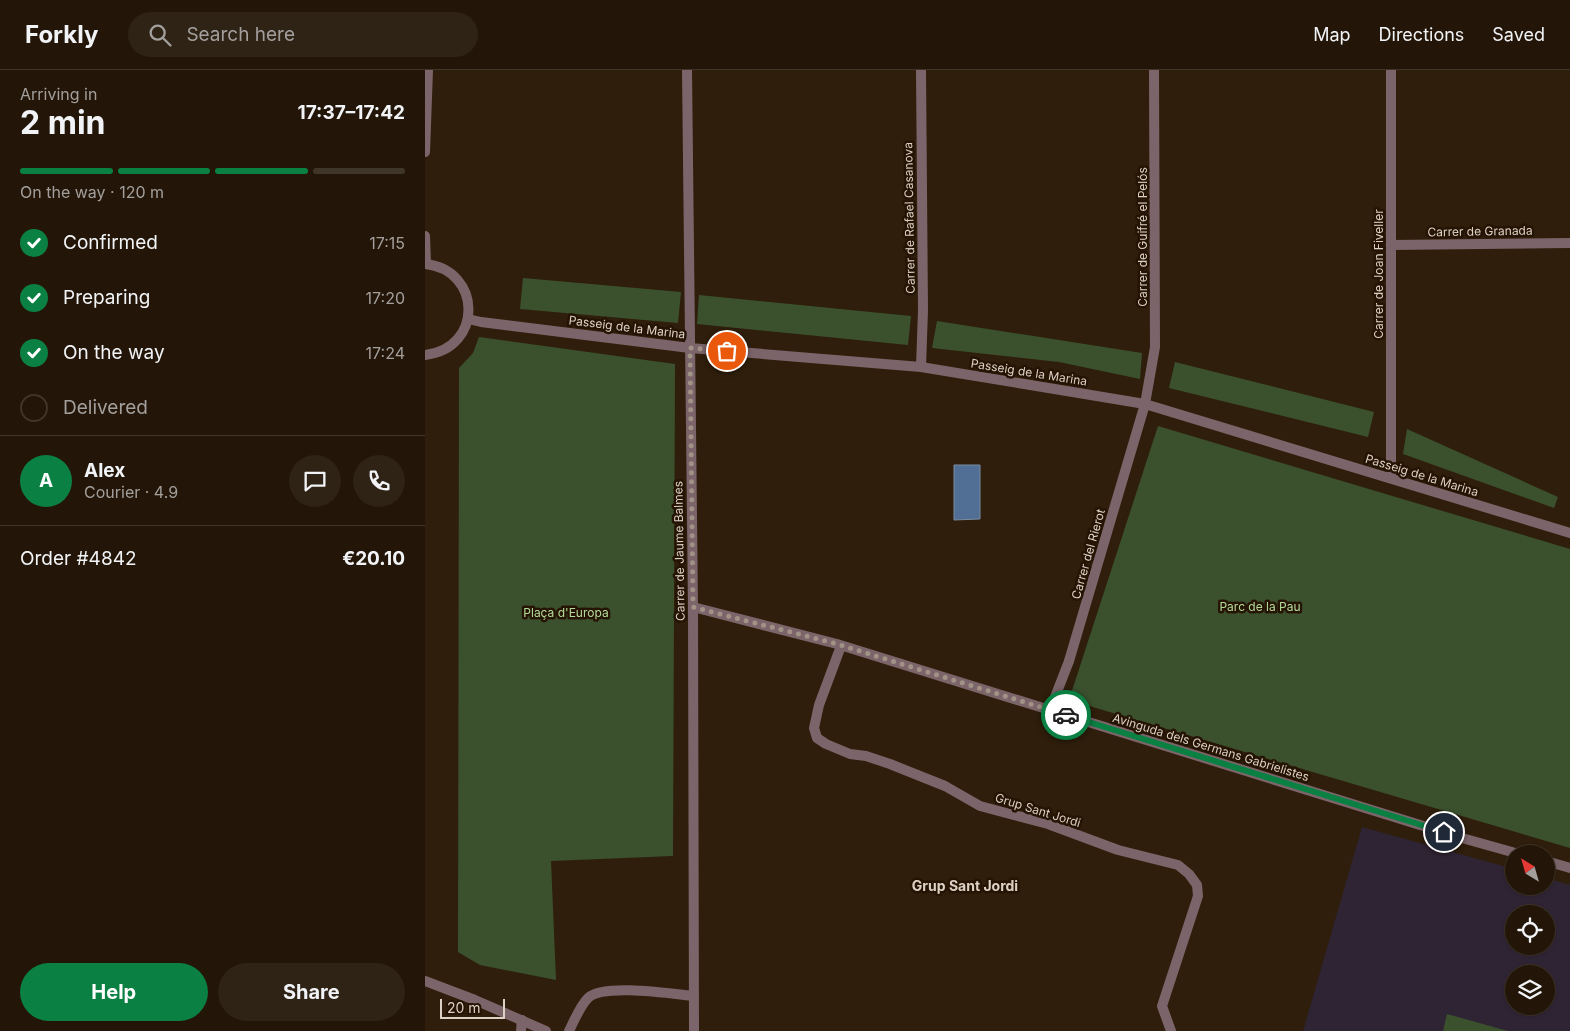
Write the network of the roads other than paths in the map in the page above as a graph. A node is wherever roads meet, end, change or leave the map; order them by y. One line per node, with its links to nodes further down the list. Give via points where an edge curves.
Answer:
1 (428, 70): 6 (street)
2 (687, 70): 12 (street, Carrer de Jaume Balmes)
3 (921, 70): 14 (street, Carrer de Rafael Casanova)
4 (1154, 70): 15 (street, Carrer de Guifré el Pelós, via 1155,348)
5 (1391, 70): 9 (street, Carrer de Joan Fiveller)
6 (425, 152)
7 (425, 236): 10 (street)
8 (1570, 243): 9 (street, Carrer de Granada)
9 (1391, 245): 16 (street, Carrer de Joan Fiveller)
10 (426, 264): 11 (street, via 455,276 467,296)
11 (468, 319): 12 (street, Passeig de la Marina); 13 (street, via 452,345)
12 (690, 348): 14 (street, Passeig de la Marina); 18 (street, Carrer de Jaume Balmes)
13 (425, 355)
14 (921, 367): 15 (street, Passeig de la Marina)
15 (1145, 404): 16 (street, Passeig de la Marina); 20 (street, Carrer del Rierot, via 1069,661)
16 (1391, 478): 17 (street, Passeig de la Marina)
17 (1570, 533)
18 (693, 607): 19 (street, Avinguda dels Germans Gabrielistes); 25 (street, Carrer de Jaume Balmes)
19 (841, 646): 20 (street, Avinguda dels Germans Gabrielistes); 30 (street, Grup Sant Jordi, via 814,728 817,738 826,744 945,786 980,806 1048,824 1118,850 1178,865 1189,874 1197,885 1199,896 1162,1006)
20 (1050, 710): 21 (street, Avinguda dels Germans Gabrielistes)
21 (1505, 850)
22 (1555, 864): 23 (street)
23 (1570, 868)
24 (425, 981): 26 (street, via 475,1000)
25 (694, 996): 28 (street, via 621,990 599,992 588,997); 29 (street, Carrer de Jaume Balmes)
26 (521, 1026): 27 (street)
27 (546, 1031)
28 (569, 1031)
29 (694, 1031)
30 (1171, 1031)

